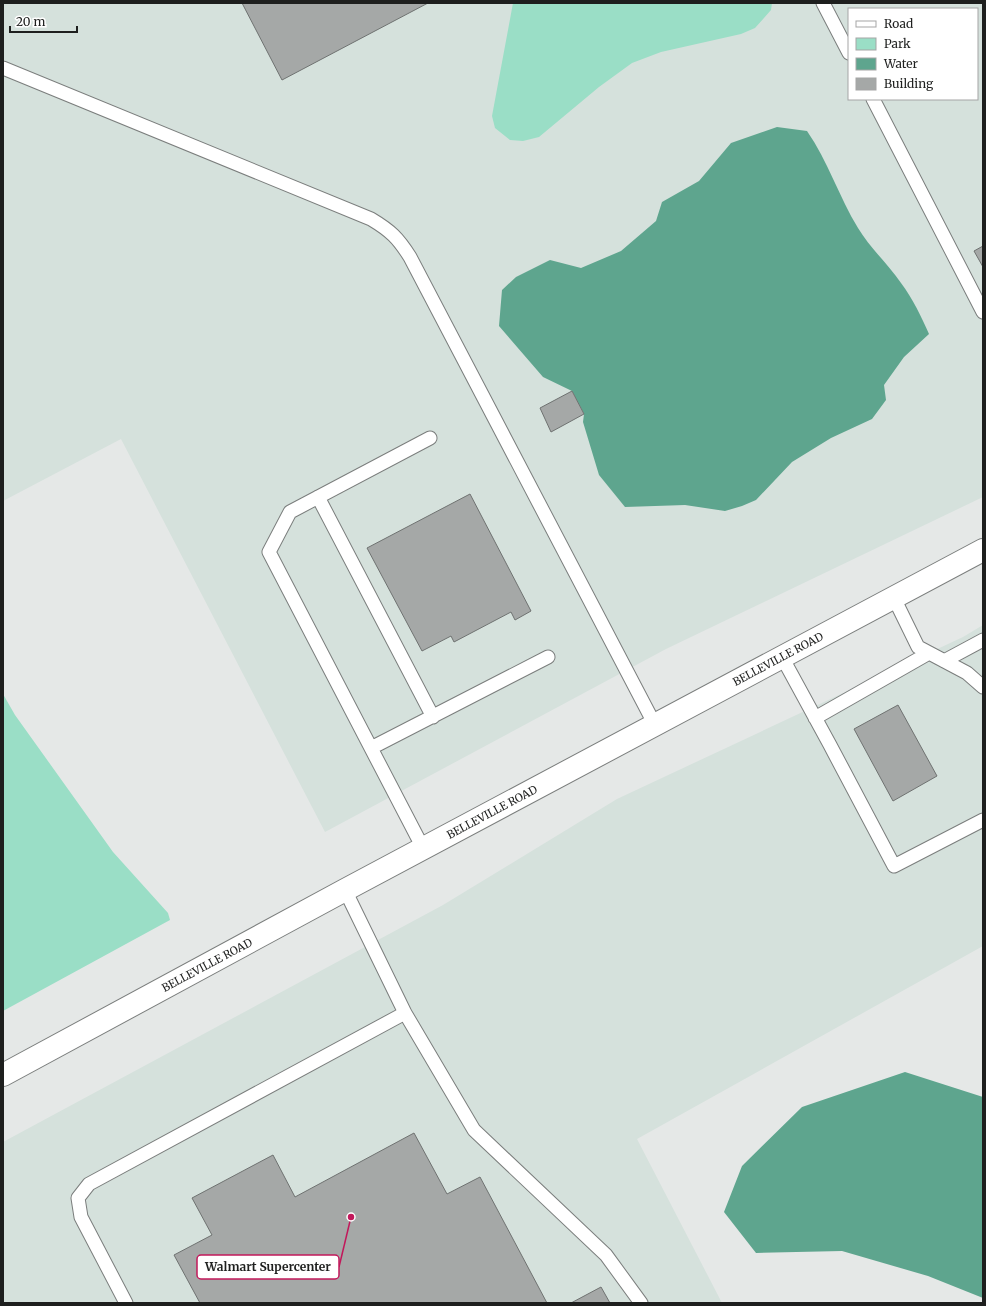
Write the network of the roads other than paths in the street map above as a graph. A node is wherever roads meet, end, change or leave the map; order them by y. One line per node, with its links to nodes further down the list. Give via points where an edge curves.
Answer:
1 (823, 3): 2 (lane)
2 (848, 51)
3 (3, 68): 18 (lane, via 372,219 390,230 410,257)
4 (874, 100): 5 (lane)
5 (983, 312)
6 (430, 438): 7 (lane)
7 (318, 497): 16 (lane); 19 (lane, via 290,512 269,552)
8 (983, 550): 9 (main road, BELLEVILLE ROAD)
9 (894, 598): 11 (lane, via 918,648); 13 (main road, BELLEVILLE ROAD)
10 (983, 640): 14 (lane)
11 (929, 653): 14 (lane); 17 (lane)
12 (548, 657): 16 (lane)
13 (782, 657): 17 (lane); 18 (main road, BELLEVILLE ROAD)
14 (944, 661): 15 (lane, via 967,673)
15 (983, 687)
16 (433, 717): 19 (lane)
17 (815, 718): 20 (lane, via 894,866)
18 (655, 725): 21 (main road, BELLEVILLE ROAD)
19 (371, 748): 21 (lane)
20 (983, 820)
21 (423, 848): 22 (main road, BELLEVILLE ROAD)
22 (345, 890): 23 (lane); 24 (main road, BELLEVILLE ROAD)
23 (405, 1013): 25 (lane, via 88,1184 78,1198 81,1217); 26 (lane, via 474,1130 606,1255)
24 (3, 1075)
25 (126, 1303)
26 (641, 1303)

